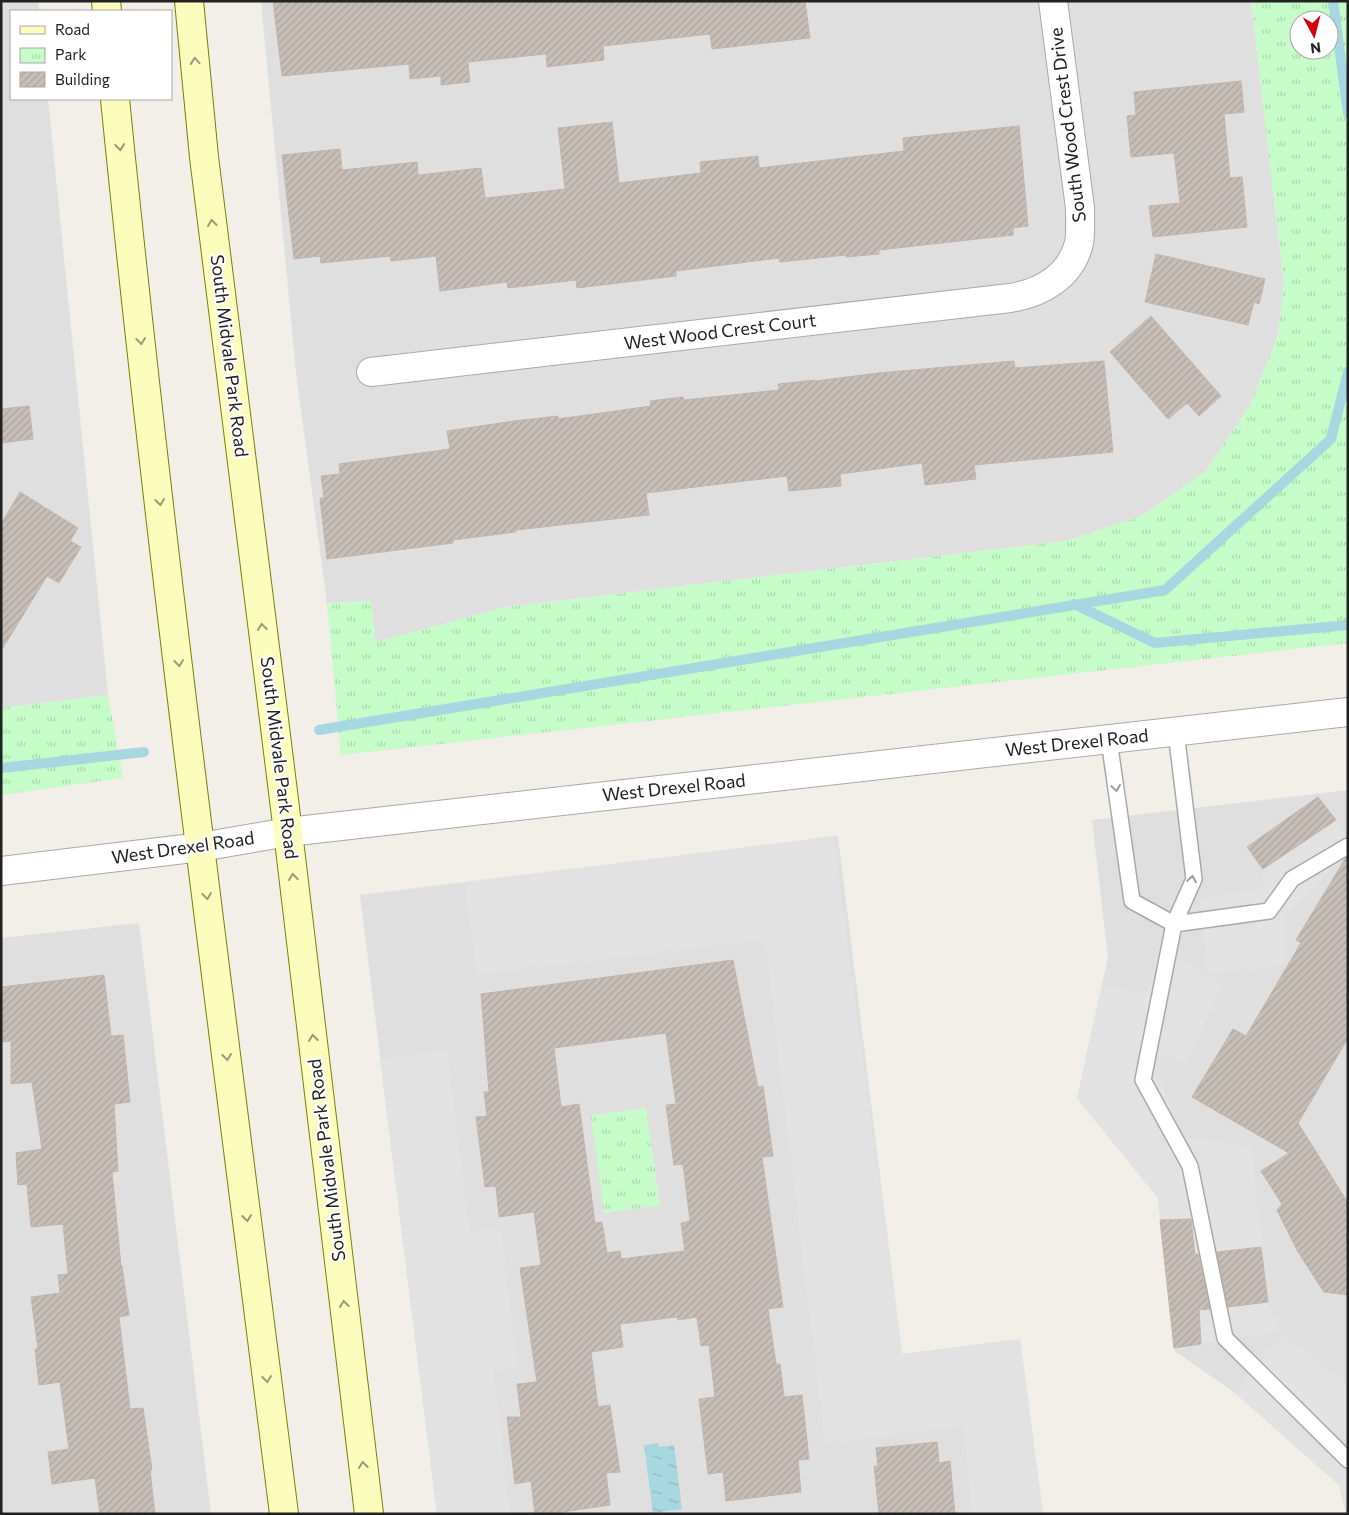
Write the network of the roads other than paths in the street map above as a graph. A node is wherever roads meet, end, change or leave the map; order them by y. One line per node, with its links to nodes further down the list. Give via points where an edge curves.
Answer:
1 (189, 1): 9 (main road, South Midvale Park Road, one-way to 1, via 204,157)
2 (1053, 1): 4 (street, South Wood Crest Drive, via 1080,208 1079,243)
3 (116, 100): 11 (main road, one-way to 11, via 130,249)
4 (1070, 281): 5 (street, West Wood Crest Court, via 1057,280 1026,296)
5 (371, 372)
6 (1348, 712): 7 (street, West Drexel Road)
7 (1176, 732): 8 (street, West Drexel Road); 13 (lane, one-way to 7, via 1194,879)
8 (1109, 740): 9 (street, West Drexel Road); 13 (lane, one-way to 13, via 1132,901)
9 (288, 832): 11 (street, West Drexel Road); 16 (main road, South Midvale Park Road, one-way to 9)
10 (1348, 846): 13 (lane, via 1292,879 1269,911)
11 (201, 847): 12 (street, West Drexel Road); 15 (main road, one-way to 15)
12 (1, 871)
13 (1174, 924): 14 (lane, via 1143,1080 1190,1166 1225,1338)
14 (1348, 1460)
15 (284, 1514)
16 (369, 1514)

